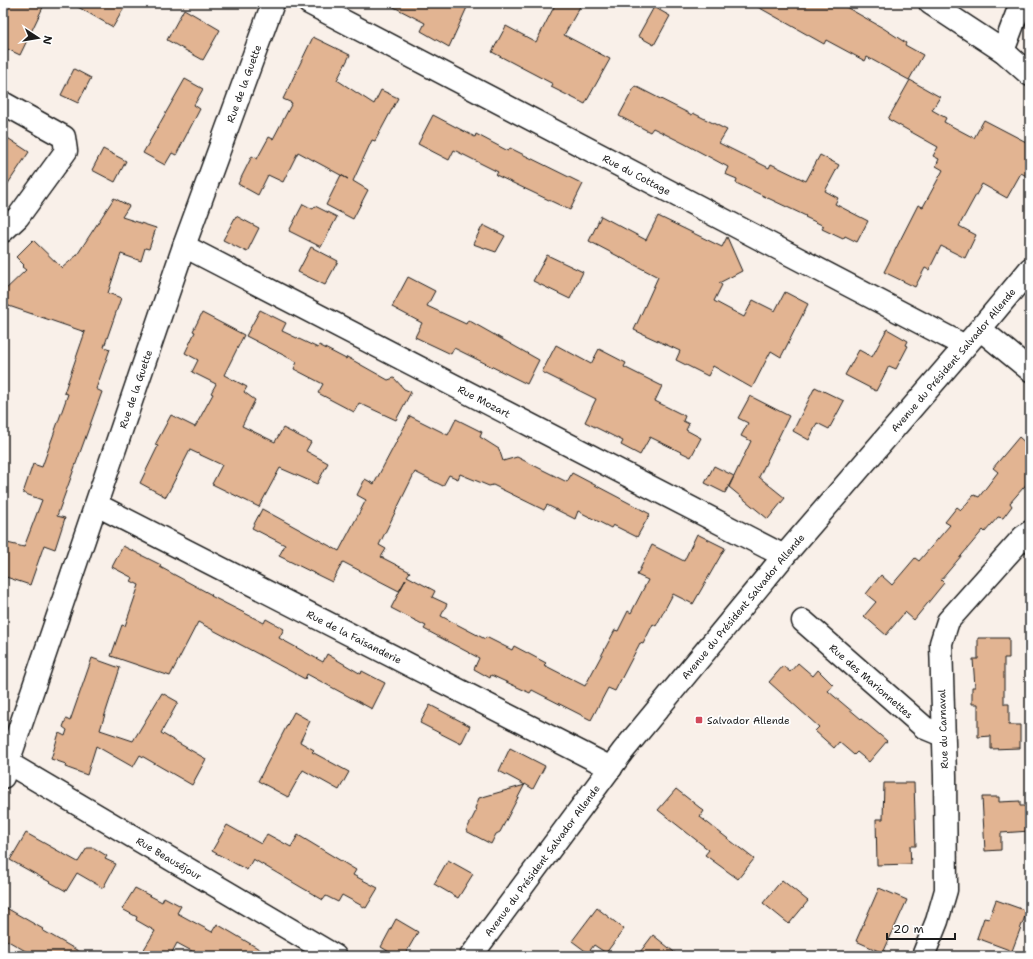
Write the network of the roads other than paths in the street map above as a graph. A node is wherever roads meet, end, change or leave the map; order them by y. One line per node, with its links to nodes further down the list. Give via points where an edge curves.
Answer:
1 (273, 3): 9 (street, Rue de la Guette)
2 (309, 3): 12 (street, Rue du Cottage)
3 (930, 3): 5 (street)
4 (1021, 3): 5 (street)
5 (1003, 51): 6 (street)
6 (1030, 75)
7 (3, 103): 8 (street, via 64,137 66,151 18,217)
8 (3, 231)
9 (184, 246): 14 (street, Rue de la Guette); 16 (street, Rue Mozart)
10 (1030, 269): 11 (street, Avenue du Président Salvador Allende)
11 (980, 329): 12 (street, Avenue du Président Salvador Allende); 13 (street)
12 (965, 346): 16 (street, Avenue du Président Salvador Allende)
13 (1030, 370)
14 (97, 505): 19 (street, Rue de la Guette); 20 (street, Rue de la Faisanderie)
15 (1030, 532): 18 (street, Rue du Carnaval, via 1022,537 948,621 941,643)
16 (784, 556): 20 (street, Avenue du Président Salvador Allende)
17 (803, 621): 18 (street, Rue des Marionnettes, via 924,728)
18 (942, 735): 23 (street, Rue du Carnaval, via 946,890)
19 (5, 767): 21 (street, Rue Beauséjour)
20 (611, 768): 22 (street, Avenue du Président Salvador Allende)
21 (335, 956)
22 (471, 956)
23 (923, 956)

